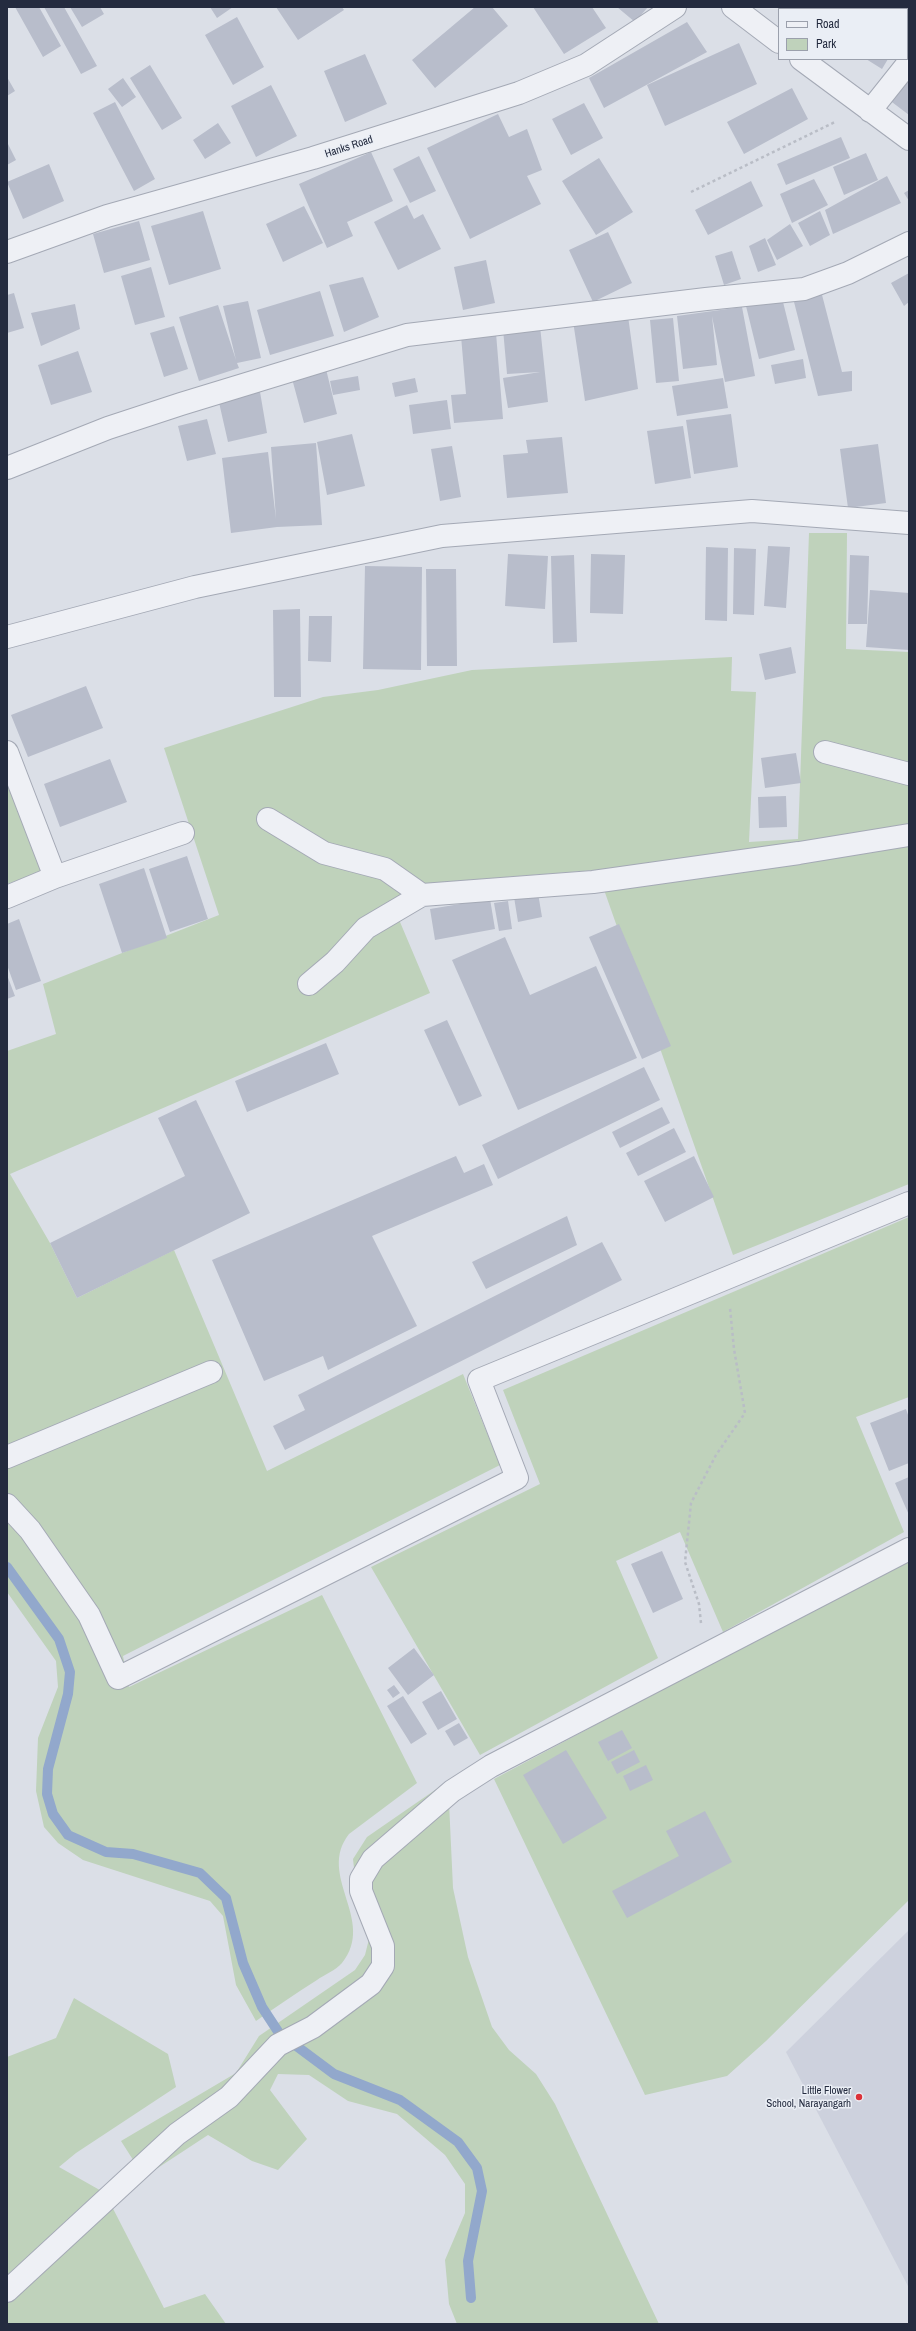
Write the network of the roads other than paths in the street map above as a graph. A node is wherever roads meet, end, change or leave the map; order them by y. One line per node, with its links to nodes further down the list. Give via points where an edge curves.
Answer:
1 (675, 7): 9 (street, Hanks Road, via 586,65 519,93 313,158 107,216)
2 (733, 7): 3 (street)
3 (778, 41)
4 (802, 60): 6 (street)
5 (909, 62): 6 (street)
6 (868, 109): 7 (street)
7 (909, 139)
8 (909, 242): 10 (street, via 848,273 804,289 706,298 407,336 108,428)
9 (7, 252)
10 (7, 468)
11 (909, 523): 12 (street, via 752,511 442,536 195,587)
12 (7, 637)
13 (7, 752): 19 (street)
14 (825, 752): 15 (street)
15 (909, 774)
16 (268, 819): 20 (street, via 324,853 385,869)
17 (183, 833): 19 (street)
18 (909, 835): 20 (street, via 593,882)
19 (55, 877): 21 (street)
20 (422, 895): 22 (street, via 366,928 336,962)
21 (7, 897)
22 (309, 984)
23 (909, 1203): 26 (street, via 479,1380 517,1478 118,1678 89,1615 30,1530)
24 (211, 1372): 25 (street)
25 (7, 1457)
26 (7, 1505)
27 (909, 1549): 28 (street, via 491,1766 452,1791 373,1860 361,1879 361,1891 382,1946 382,1966 371,1984 313,2027 278,2045 229,2097 177,2134)
28 (7, 2291)

